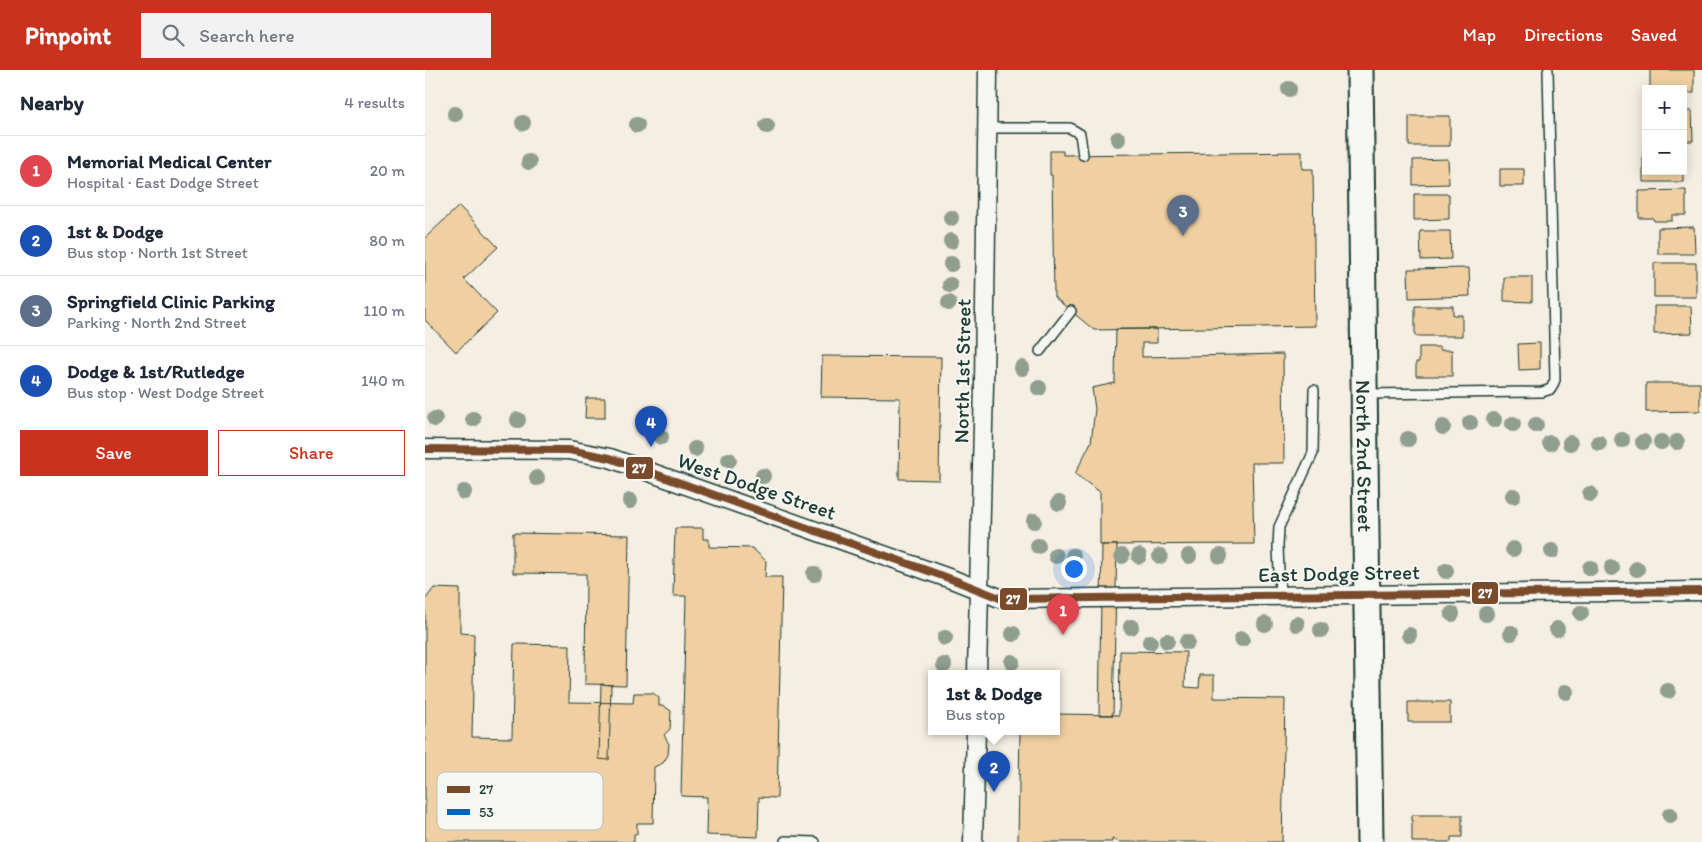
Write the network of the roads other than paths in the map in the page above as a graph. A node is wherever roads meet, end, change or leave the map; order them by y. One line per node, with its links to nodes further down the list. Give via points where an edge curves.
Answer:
1 (989, 70): 4 (street, North 1st Street)
2 (1360, 70): 9 (main road, North 2nd Street)
3 (1548, 70): 9 (lane, via 1555,380 1551,389 1542,392)
4 (988, 128): 5 (lane, via 1070,128 1080,134); 11 (street, North 1st Street)
5 (1083, 155)
6 (1071, 311): 7 (lane)
7 (1040, 351)
8 (1314, 390): 13 (lane, via 1313,453 1279,526)
9 (1364, 394): 14 (main road, North 2nd Street)
10 (425, 448): 11 (street, West Dodge Street, via 569,450 610,458)
11 (979, 590): 13 (street, East Dodge Street, via 1002,599); 15 (street, North 1st Street)
12 (1702, 591): 14 (street, East Dodge Street)
13 (1280, 596): 14 (street, East Dodge Street)
14 (1366, 596): 20 (main road, North 2nd Street)
15 (977, 670)
16 (975, 735): 19 (street)
17 (785, 841): 18 (lane)
18 (815, 842)
19 (973, 842)
20 (1370, 842)

